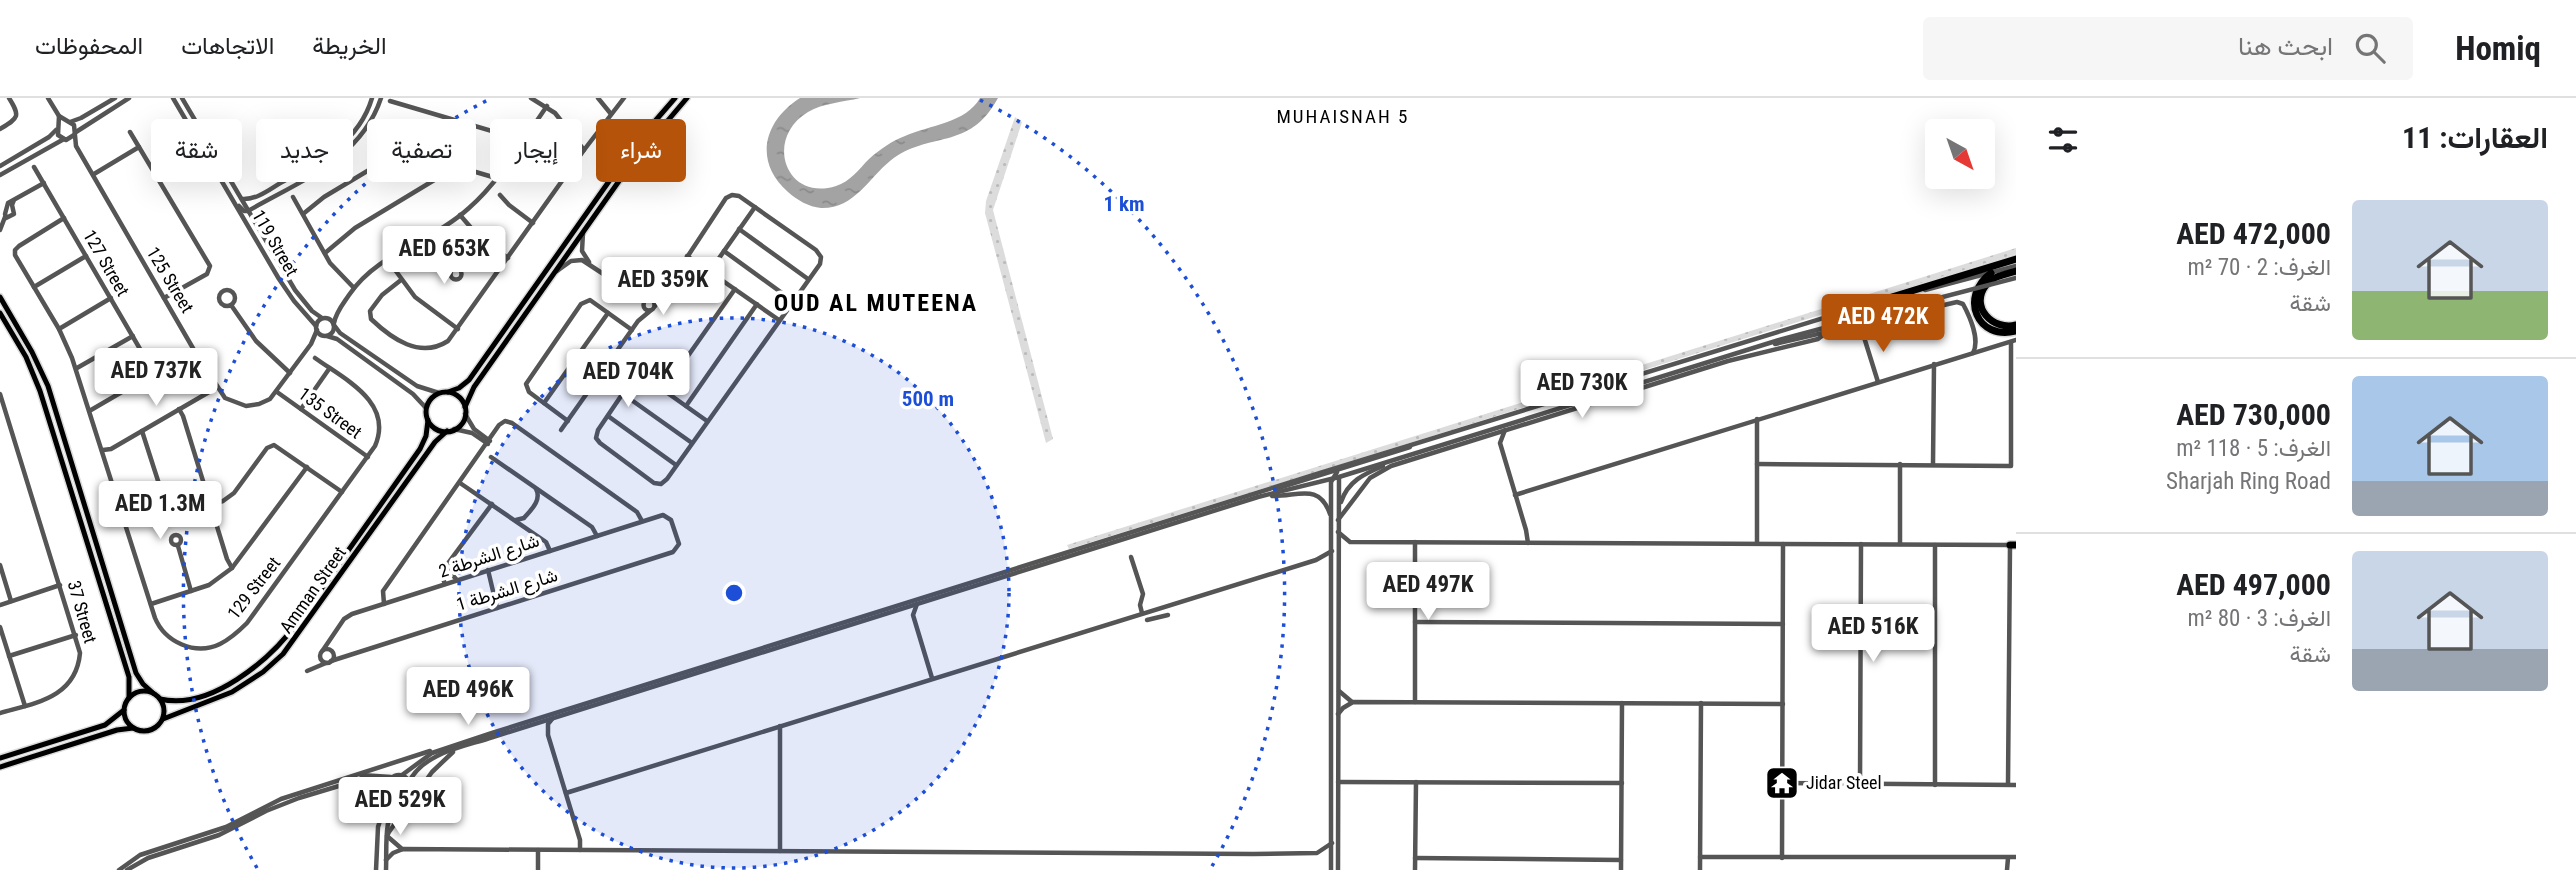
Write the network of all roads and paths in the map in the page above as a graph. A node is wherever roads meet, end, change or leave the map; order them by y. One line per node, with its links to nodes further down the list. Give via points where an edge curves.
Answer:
1 (48, 98): 17 (street)
2 (115, 98): 21 (street)
3 (129, 98): 26 (street)
4 (173, 98): 18 (street, 119 Street)
5 (182, 98): 19 (street, 119 Street)
6 (372, 98): 27 (street)
7 (381, 98): 31 (street, via 370,124)
8 (531, 98): 15 (street)
9 (598, 98): 16 (street)
10 (624, 98): 16 (street)
11 (675, 98): 130 (main road, via 636,143 469,380)
12 (687, 98): 59 (main road, via 636,158)
13 (10, 100): 23 (street, via 13,115)
14 (390, 101): 24 (street)
15 (547, 106): 20 (street); 32 (street)
16 (611, 114): 32 (street)
17 (59, 116): 21 (street); 22 (street)
18 (185, 119)
19 (194, 119)
20 (538, 119)
21 (68, 121): 22 (street); 26 (street)
22 (57, 128): 28 (street); 33 (street)
23 (0, 129)
24 (490, 131)
25 (130, 132): 30 (street)
26 (75, 133): 28 (street); 29 (street, 125 Street)
27 (353, 133)
28 (65, 139): 29 (street, 125 Street); 37 (street)
29 (76, 146): 36 (street, 125 Street)
30 (139, 146): 36 (street); 85 (street, via 207,268)
31 (353, 146)
32 (584, 150): 56 (street)
33 (0, 166)
34 (34, 167): 44 (street, 127 Street)
35 (367, 171): 52 (street)
36 (94, 174): 85 (street, 125 Street)
37 (0, 175)
38 (223, 182): 47 (street, 119 Street)
39 (232, 182): 48 (street, 119 Street)
40 (283, 182): 48 (street, via 255,198)
41 (298, 182): 51 (street)
42 (432, 182): 62 (street, via 355,228)
43 (493, 182): 53 (street)
44 (44, 183): 49 (street); 55 (street, 127 Street)
45 (500, 195): 56 (street)
46 (293, 197): 52 (street)
47 (232, 198): 51 (street); 104 (street, 119 Street, via 288,293)
48 (242, 199): 51 (street, 119 Street)
49 (14, 200): 54 (street, via 6,205); 54 (street, via 15,215)
50 (755, 207): 57 (street); 64 (street, via 734,197 724,202); 76 (street, via 819,257)
51 (248, 211): 97 (street, 119 Street, via 295,290)
52 (303, 214): 62 (street)
53 (460, 215): 60 (street); 65 (street, via 479,237)
54 (5, 217): 58 (street)
55 (64, 218): 63 (street, 127 Street); 78 (street, 129 Street, via 16,249 15,256)
56 (533, 223): 65 (street)
57 (739, 229): 61 (street); 76 (street)
58 (0, 230)
59 (583, 233): 68 (street, via 582,251); 71 (main road)
60 (423, 237): 67 (street); 70 (street)
61 (724, 251): 72 (street); 88 (street)
62 (325, 253): 79 (street)
63 (86, 256): 78 (street); 84 (street, 127 Street)
64 (688, 256): 72 (street); 81 (street)
65 (508, 258): 106 (street)
66 (2016, 258): 87 (highway)
67 (387, 259): 77 (street); 79 (street)
68 (589, 263): 71 (street, via 574,260); 82 (street)
69 (2016, 265): 74 (street)
70 (450, 270)
71 (556, 271): 140 (main road, via 474,387)
72 (710, 271): 80 (street)
73 (2016, 271): 102 (highway, via 1990,281 1981,299 1983,312 1992,322)
74 (1991, 273): 87 (street); 108 (highway, via 1976,291 1973,302 1978,316 1992,330)
75 (2016, 278): 115 (street, bridge)
76 (808, 279): 88 (street)
77 (401, 281): 106 (street); 106 (street, via 374,305 370,316 379,326 418,349 443,344)
78 (34, 287): 105 (street, 129 Street)
79 (354, 288): 93 (street)
80 (735, 289): 90 (street); 128 (street)
81 (663, 291): 86 (street); 92 (street)
82 (635, 295): 86 (street); 91 (street)
83 (0, 297): 249 (main road, via 45,379 136,673)
84 (111, 298): 105 (street); 111 (street, 127 Street)
85 (164, 298): 116 (street, 125 Street)
86 (649, 300): 91 (street); 92 (street)
87 (1882, 300): 156 (street)
88 (793, 301): 98 (street)
89 (231, 304): 125 (street, via 256,341)
90 (757, 304): 98 (street); 135 (street)
91 (643, 306): 94 (street); 99 (street)
92 (654, 306): 94 (street)
93 (338, 311): 97 (street); 100 (street)
94 (650, 311): 99 (street)
95 (0, 313): 250 (main road, via 40,391 129,677)
96 (608, 313): 107 (street); 134 (street); 134 (street, via 588,300 582,302 527,383 529,392)
97 (324, 318): 100 (street, 119 Street); 104 (street)
98 (779, 320): 145 (street)
99 (638, 321): 107 (street)
100 (334, 324): 112 (street); 131 (street, via 340,333 416,386)
101 (1867, 324): 103 (street); 110 (street); 117 (street, via 1960,302 1976,342)
102 (2016, 325)
103 (1856, 326): 109 (street); 110 (street)
104 (316, 328): 112 (street, 119 Street); 114 (street)
105 (59, 329): 121 (street, 129 Street)
106 (458, 329)
107 (632, 330): 118 (street)
108 (2016, 331)
109 (1826, 333): 115 (street); 148 (street)
110 (1863, 334): 126 (street)
111 (133, 336): 121 (street); 124 (street, 127 Street)
112 (326, 336): 114 (street); 136 (street, via 414,394)
113 (2014, 341): 117 (street); 164 (street, via 2011,466)
114 (311, 344): 125 (street)
115 (1771, 344): 159 (street)
116 (194, 350): 124 (street); 127 (street, 125 Street)
117 (1973, 354): 120 (street)
118 (614, 355): 123 (street); 144 (street)
119 (315, 358): 122 (street, 129 Street)
120 (1934, 364): 126 (street); 164 (street)
121 (77, 368): 138 (street, 129 Street)
122 (329, 369): 137 (street); 160 (street, 129 Street, via 363,392 378,412 379,434)
123 (638, 372): 128 (street); 133 (street)
124 (154, 373): 138 (street)
125 (290, 373): 129 (street)
126 (1878, 382): 142 (street)
127 (216, 388): 129 (street, 125 Street, via 227,400 246,406 262,403); 139 (street)
128 (664, 390): 135 (street)
129 (277, 392): 137 (street, 135 Street)
130 (448, 392): 131 (main road); 140 (main road, via 457,395)
131 (439, 393): 136 (main road)
132 (0, 394): 215 (street, 37 Street)
133 (623, 394): 141 (street); 154 (street)
134 (544, 404): 144 (street)
135 (686, 406): 145 (street)
136 (426, 408): 143 (main road)
137 (301, 409): 160 (street, 135 Street)
138 (91, 410): 157 (street, 129 Street)
139 (179, 410): 149 (street); 176 (street)
140 (465, 411): 146 (main road, via 463,422); 151 (street)
141 (608, 416): 165 (street); 165 (street, via 597,440 649,479 660,481)
142 (1757, 419): 162 (street); 174 (street)
143 (428, 420): 146 (main road, via 438,430); 251 (main road, Amman Street, via 422,446 277,647 225,686 187,699)
144 (568, 421): 147 (street)
145 (707, 421): 154 (street)
146 (450, 430): 151 (street); 262 (main road, Amman Street, via 435,442 283,654 232,692)
147 (561, 430)
148 (1505, 430): 152 (street); 155 (street)
149 (142, 431): 157 (street); 169 (street)
150 (496, 431): 151 (street); 153 (street); 177 (street, via 506,424 516,427)
151 (479, 435): 153 (street); 158 (street)
152 (1490, 435): 155 (street); 178 (street, via 1380,471)
153 (489, 442): 158 (street)
154 (692, 443): 165 (street)
155 (1500, 443): 174 (street)
156 (1413, 445): 167 (street); 172 (street)
157 (103, 450): 222 (street, 129 Street)
158 (482, 452): 168 (street)
159 (1416, 452): 167 (street); 178 (street, via 1354,481)
160 (368, 457): 171 (street, 129 Street)
161 (491, 457): 170 (street)
162 (1756, 464): 163 (street); 192 (street)
163 (1900, 464): 164 (street); 195 (street)
164 (1933, 464)
165 (676, 465)
166 (307, 467): 171 (street); 176 (street, via 279,447 270,446 234,493); 209 (street)
167 (1335, 475): 172 (street); 173 (street); 178 (street)
168 (461, 482): 175 (street); 216 (street)
169 (160, 487)
170 (536, 488): 180 (street, via 537,500 524,519); 182 (street)
171 (342, 492): 222 (street, 129 Street, via 253,618 224,642 201,649 178,643 160,628)
172 (1253, 494): 266 (street)
173 (1268, 494): 178 (street, via 1314,494); 223 (street)
174 (1515, 495): 191 (street)
175 (492, 504): 180 (street); 210 (street)
176 (211, 505): 209 (street)
177 (635, 511): 179 (street); 181 (street); 183 (street)
178 (1336, 518): 184 (street); 202 (street)
179 (651, 519): 181 (street, شارع الشرطة 2); 200 (street, شارع الشرطة 2, via 667,516)
180 (515, 520): 188 (street)
181 (640, 522): 183 (street, شارع الشرطة 2)
182 (590, 526): 185 (street); 186 (street); 187 (street)
183 (628, 526): 185 (street, شارع الشرطة 2)
184 (1338, 532): 189 (street); 203 (street)
185 (605, 534): 186 (street, شارع الشرطة 2)
186 (595, 537): 187 (street, شارع الشرطة 2)
187 (586, 540): 199 (street, شارع الشرطة 2)
188 (544, 541): 199 (street); 201 (street); 204 (street)
189 (1350, 542): 190 (street); 203 (street)
190 (1415, 542): 191 (street); 234 (street)
191 (1528, 543): 192 (street)
192 (1756, 543): 193 (street)
193 (1783, 544): 194 (street); 235 (street)
194 (1861, 544): 195 (street); 277 (street)
195 (1900, 544): 196 (street)
196 (1935, 545): 197 (street); 279 (street)
197 (2013, 545): 278 (street)
198 (177, 546): 218 (street)
199 (561, 548): 201 (street, شارع الشرطة 2)
200 (678, 548): 225 (street, شارع الشرطة 1)
201 (549, 551): 204 (street, شارع الشرطة 2)
202 (1332, 551): 206 (street); 208 (street)
203 (1339, 552): 248 (street)
204 (538, 555): 211 (street, شارع الشرطة 2)
205 (1132, 557): 229 (street, via 1143,594)
206 (1316, 560): 208 (street, via 1325,559); 228 (street)
207 (0, 565): 220 (street)
208 (1332, 565): 285 (street)
209 (232, 568): 218 (street, via 213,583)
210 (446, 568): 212 (street); 213 (street); 214 (street)
211 (487, 571): 213 (street, شارع الشرطة 2); 225 (street)
212 (442, 574): 214 (street); 217 (street)
213 (458, 580): 214 (street, شارع الشرطة 2)
214 (446, 584): 217 (street, شارع الشرطة 2)
215 (60, 585): 220 (street); 237 (street, 37 Street)
216 (385, 589): 219 (street); 221 (street); 226 (street)
217 (429, 589): 219 (street, شارع الشرطة 2)
218 (191, 591): 222 (street)
219 (398, 600): 221 (street, شارع الشرطة 2)
220 (12, 601): 224 (street)
221 (386, 603): 226 (street, شارع الشرطة 2)
222 (150, 604)
223 (917, 604): 227 (street); 230 (street)
224 (0, 605)
225 (499, 605): 242 (street, شارع الشرطة 1)
226 (369, 608): 238 (street, شارع الشرطة 2, via 348,616)
227 (901, 608): 230 (street); 261 (street)
228 (1158, 608): 229 (street); 232 (street)
229 (1142, 613): 247 (street)
230 (913, 615): 247 (street)
231 (1168, 615): 232 (street)
232 (1161, 616): 233 (street)
233 (1147, 620)
234 (1415, 622): 235 (street); 253 (street)
235 (1783, 624): 256 (street)
236 (0, 627): 241 (street)
237 (76, 635): 241 (street); 257 (street, 37 Street, via 79,661 66,687)
238 (331, 640): 239 (street, شارع الشرطة 2); 240 (street)
239 (323, 650): 240 (street); 243 (street)
240 (332, 652): 242 (street); 244 (street)
241 (9, 656): 257 (street)
242 (344, 657): 244 (street, شارع الشرطة 1)
243 (321, 659): 244 (street); 245 (street)
244 (329, 662): 245 (street, شارع الشرطة 1)
245 (316, 667): 246 (street, شارع الشرطة 1)
246 (307, 671)
247 (932, 678): 263 (street)
248 (1339, 691): 252 (street); 260 (street)
249 (153, 693): 250 (main road, via 138,692); 251 (main road)
250 (130, 698): 258 (main road)
251 (160, 699): 262 (main road)
252 (1353, 702): 253 (street); 260 (street)
253 (1415, 702): 254 (street)
254 (1622, 703): 255 (street); 275 (street)
255 (1701, 704): 256 (street); 291 (street)
256 (1783, 704): 276 (street)
257 (24, 706): 259 (street, 37 Street)
258 (124, 710): 264 (main road); 267 (main road, via 105,725)
259 (0, 713)
260 (1338, 714): 273 (street)
261 (553, 718): 265 (street); 282 (street, via 547,731)
262 (163, 719): 264 (main road, via 153,729)
263 (780, 726): 282 (street); 289 (street)
264 (133, 728): 268 (main road)
265 (459, 749): 272 (street, via 427,761); 284 (street, via 435,767)
266 (437, 751): 269 (street); 270 (street)
267 (0, 758)
268 (0, 767)
269 (402, 775): 271 (street); 272 (street)
270 (351, 776): 271 (street); 299 (street, via 281,799 219,830 146,852)
271 (391, 777): 281 (street)
272 (409, 782): 283 (street, via 408,792)
273 (1338, 782): 274 (street); 304 (street)
274 (1416, 782): 275 (street); 293 (street)
275 (1622, 783): 297 (street)
276 (1782, 783): 277 (street); 294 (street)
277 (1860, 784): 279 (street)
278 (2008, 784): 279 (street); 280 (street)
279 (1935, 785)
280 (2016, 785)
281 (388, 790): 283 (street); 300 (street, via 376,780 362,779 299,798); 301 (street, via 378,827)
282 (566, 793): 288 (street)
283 (399, 797): 284 (street, via 389,815)
284 (387, 836): 286 (street); 296 (street)
285 (1332, 844): 290 (street); 298 (street)
286 (403, 849): 287 (street); 296 (street)
287 (538, 849): 288 (street); 303 (street)
288 (580, 850): 289 (street)
289 (780, 850): 290 (street)
290 (1317, 853): 298 (street)
291 (1700, 857): 294 (street); 307 (street)
292 (2016, 857): 295 (street)
293 (1415, 858): 297 (street); 305 (street)
294 (1782, 858): 295 (street)
295 (2008, 858): 308 (street)
296 (386, 860): 302 (street)
297 (1621, 860): 306 (street)
298 (1331, 867)
299 (119, 870)
300 (127, 870)
301 (376, 870)
302 (386, 870)
303 (538, 870)
304 (1338, 870)
305 (1415, 870)
306 (1621, 870)
307 (1700, 870)
308 (2007, 870)

